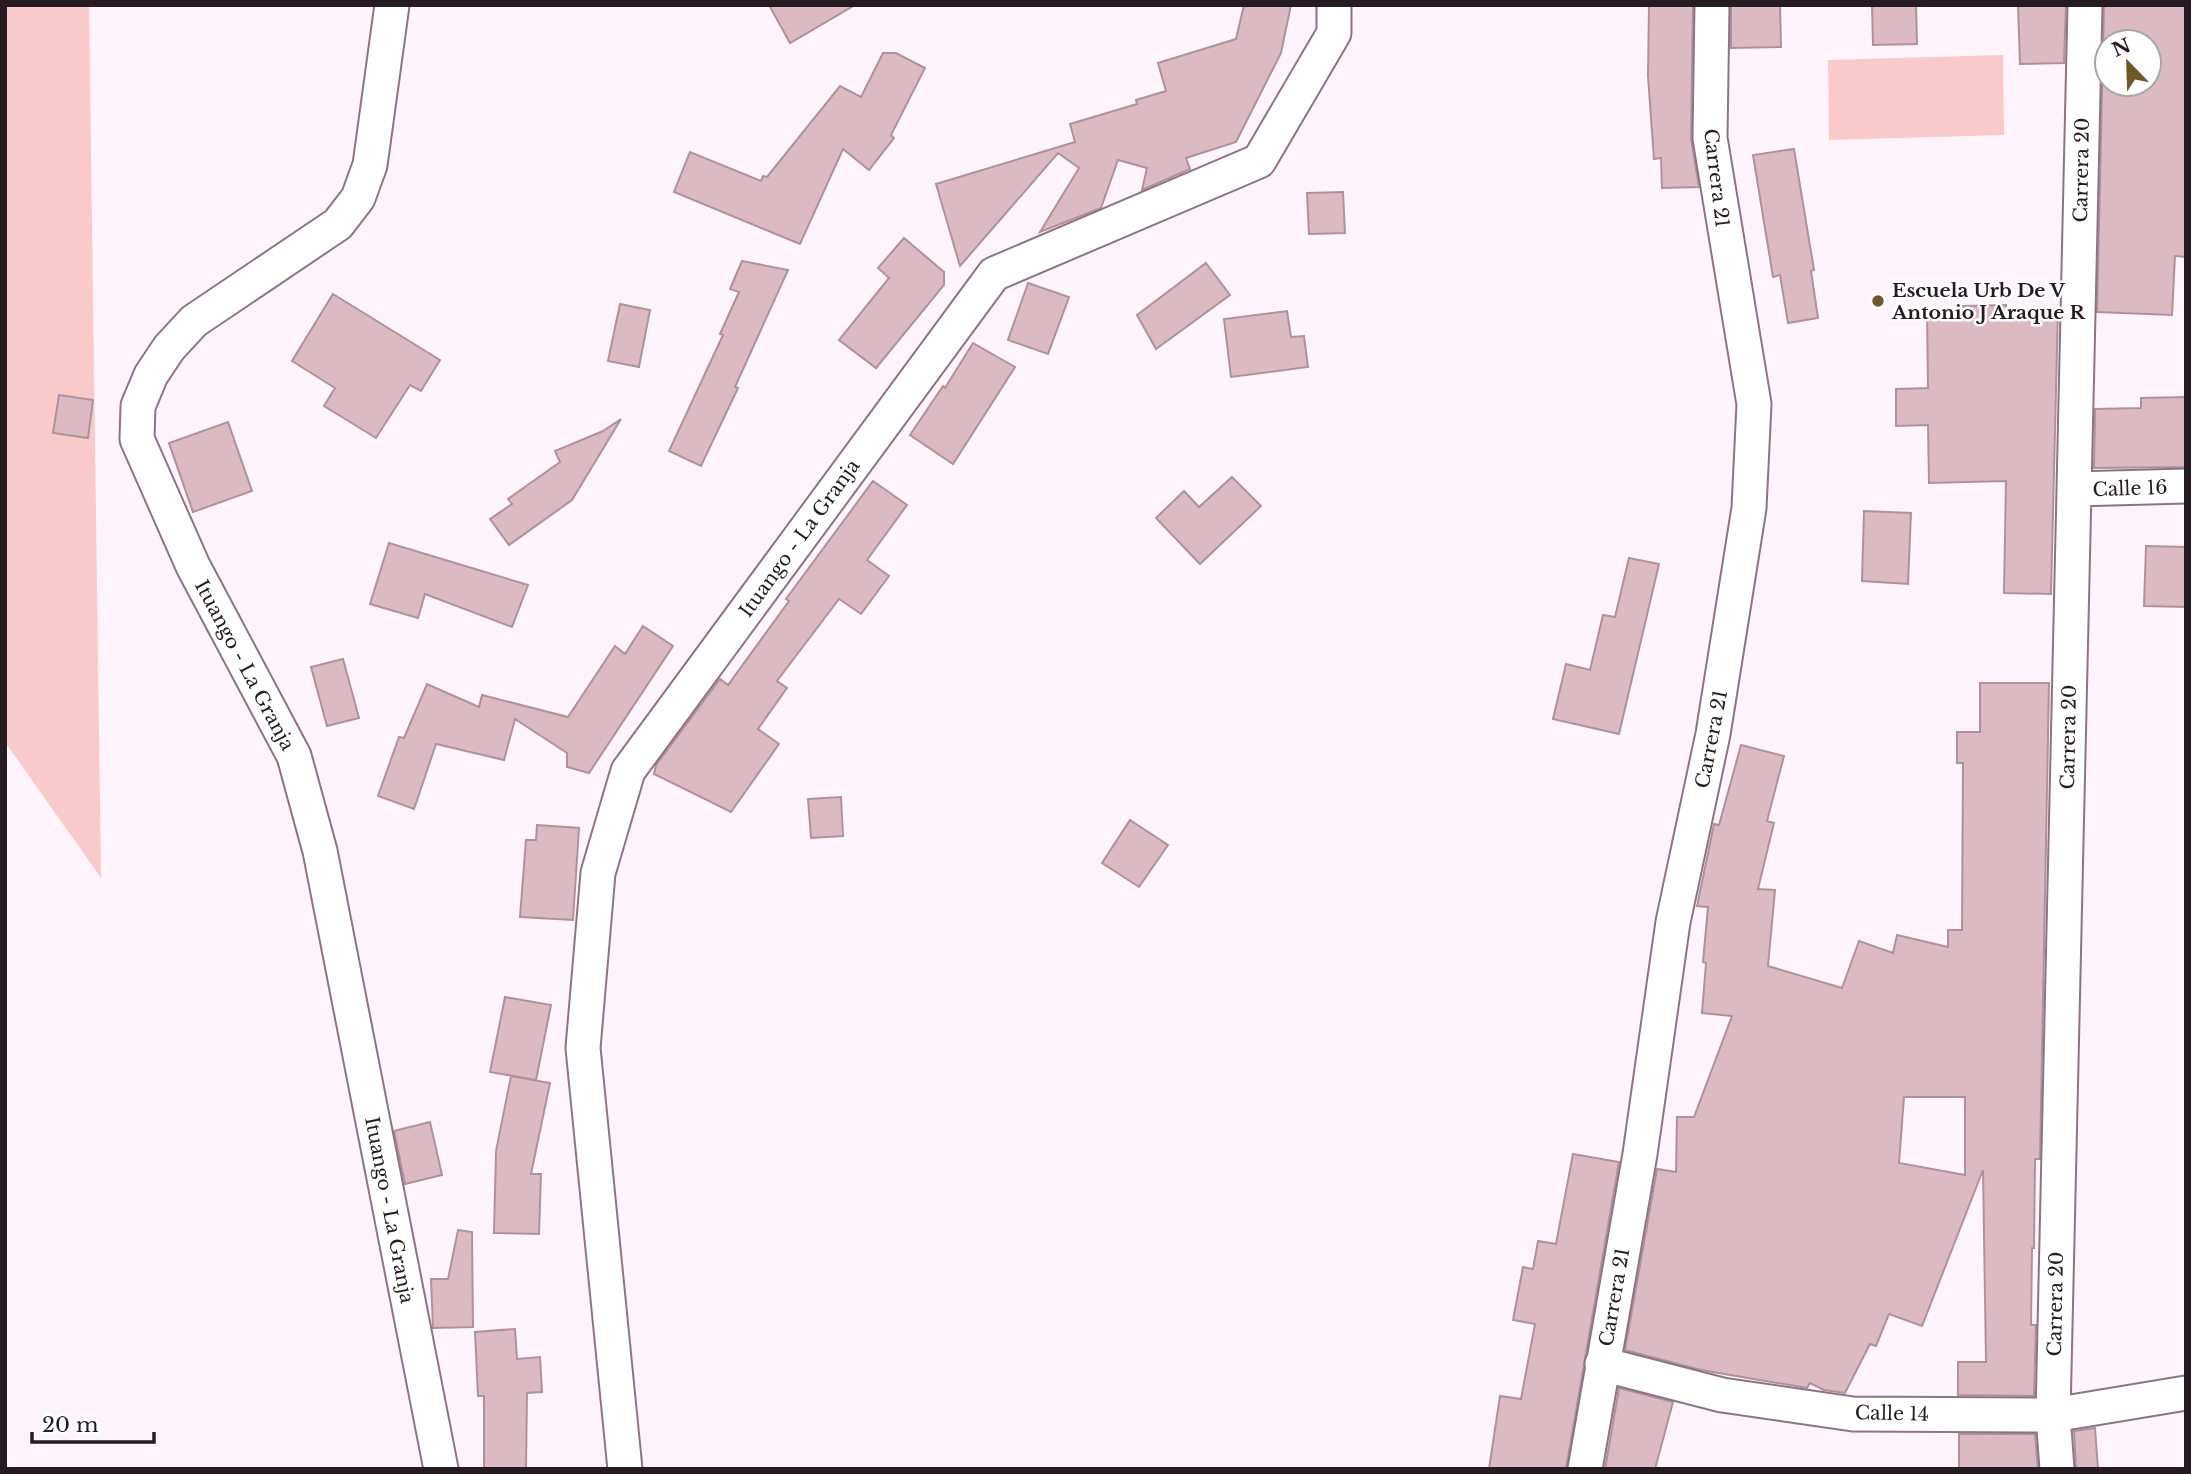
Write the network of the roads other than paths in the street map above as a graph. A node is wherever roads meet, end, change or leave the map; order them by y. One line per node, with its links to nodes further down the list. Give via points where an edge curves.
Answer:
1 (392, 5): 10 (street, Ituango - La Granja, via 370,165 358,198 338,223 194,321 169,348 138,406 137,439 193,566 294,756 320,851)
2 (1334, 5): 11 (street, Ituango - La Granja, via 1334,33 1259,161 995,274 628,771 598,873 583,1048)
3 (1712, 5): 7 (street, Carrera 21, via 1710,138 1754,404 1749,508 1713,734 1673,922 1640,1154)
4 (2085, 5): 6 (street, Carrera 20)
5 (2186, 486): 6 (street, Calle 16)
6 (2074, 489): 9 (street, Carrera 20)
7 (1602, 1364): 9 (street, Calle 14, via 1722,1395 1853,1414); 12 (street, Carrera 21)
8 (2186, 1393): 9 (street, Calle 14)
9 (2053, 1415): 13 (street, Carrera 20)
10 (441, 1469)
11 (625, 1469)
12 (1585, 1469)
13 (2057, 1469)

